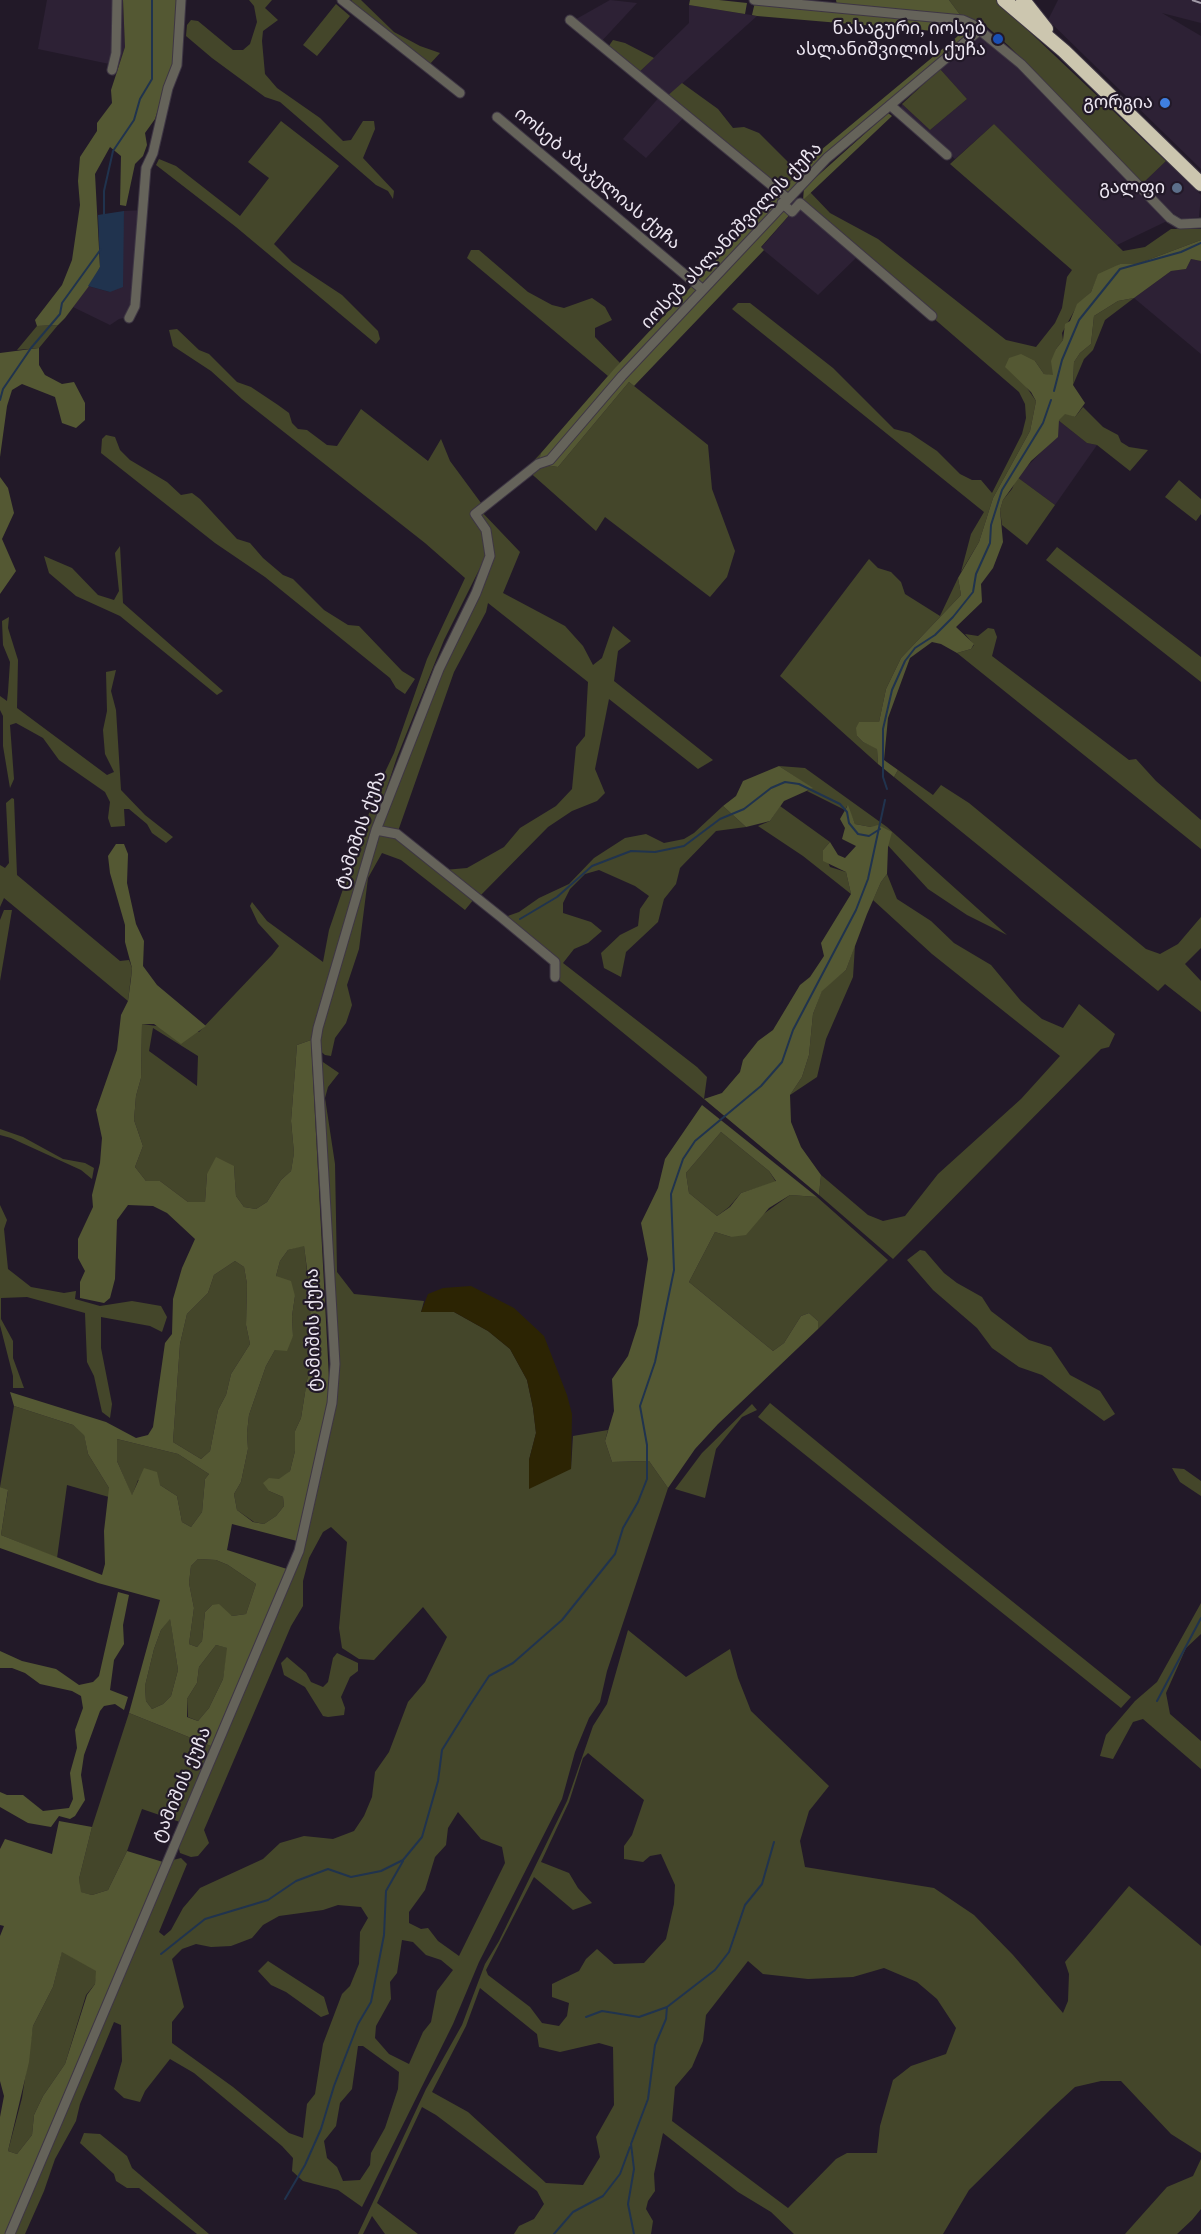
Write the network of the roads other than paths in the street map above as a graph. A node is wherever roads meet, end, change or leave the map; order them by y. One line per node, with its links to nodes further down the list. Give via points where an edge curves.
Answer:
1 (117, 0): 10 (street)
2 (182, 0): 22 (street, via 177,65 146,168 135,306)
3 (342, 0): 11 (street)
4 (754, 0): 8 (street, via 963,20)
5 (1004, 0): 9 (highway)
6 (1023, 0): 9 (highway)
7 (570, 20): 17 (street)
8 (981, 29): 12 (street, იოსებ ასლანიშვილის ქუჩა); 19 (street, via 1021,64 1170,218 1180,224)
9 (1064, 51): 15 (highway)
10 (112, 70)
11 (460, 93)
12 (890, 105): 14 (street); 16 (street, იოსებ ასლანიშვილის ქუჩა)
13 (497, 117): 20 (street, იოსებ აბაკელიას ქუჩა)
14 (947, 155)
15 (1201, 184)
16 (796, 188): 17 (street, იოსებ ასლანიშვილის ქუჩა); 18 (street)
17 (785, 200): 18 (street, via 792,212); 20 (street, იოსებ ასლანიშვილის ქუჩა)
18 (800, 203): 21 (street)
19 (1201, 223)
20 (702, 289): 23 (street, იოსებ ასლანიშვილის ქუჩა, via 550,460 538,464)
21 (932, 316)
22 (129, 318)
23 (478, 509): 24 (street, ტამიშის ქუჩა, via 475,514 486,530 490,556 439,669)
24 (376, 830): 25 (street, via 397,834 530,941 555,962); 26 (street, ტამიშის ქუჩა, via 316,1040 335,1364 332,1403 299,1551)
25 (555, 977)
26 (10, 2234)

